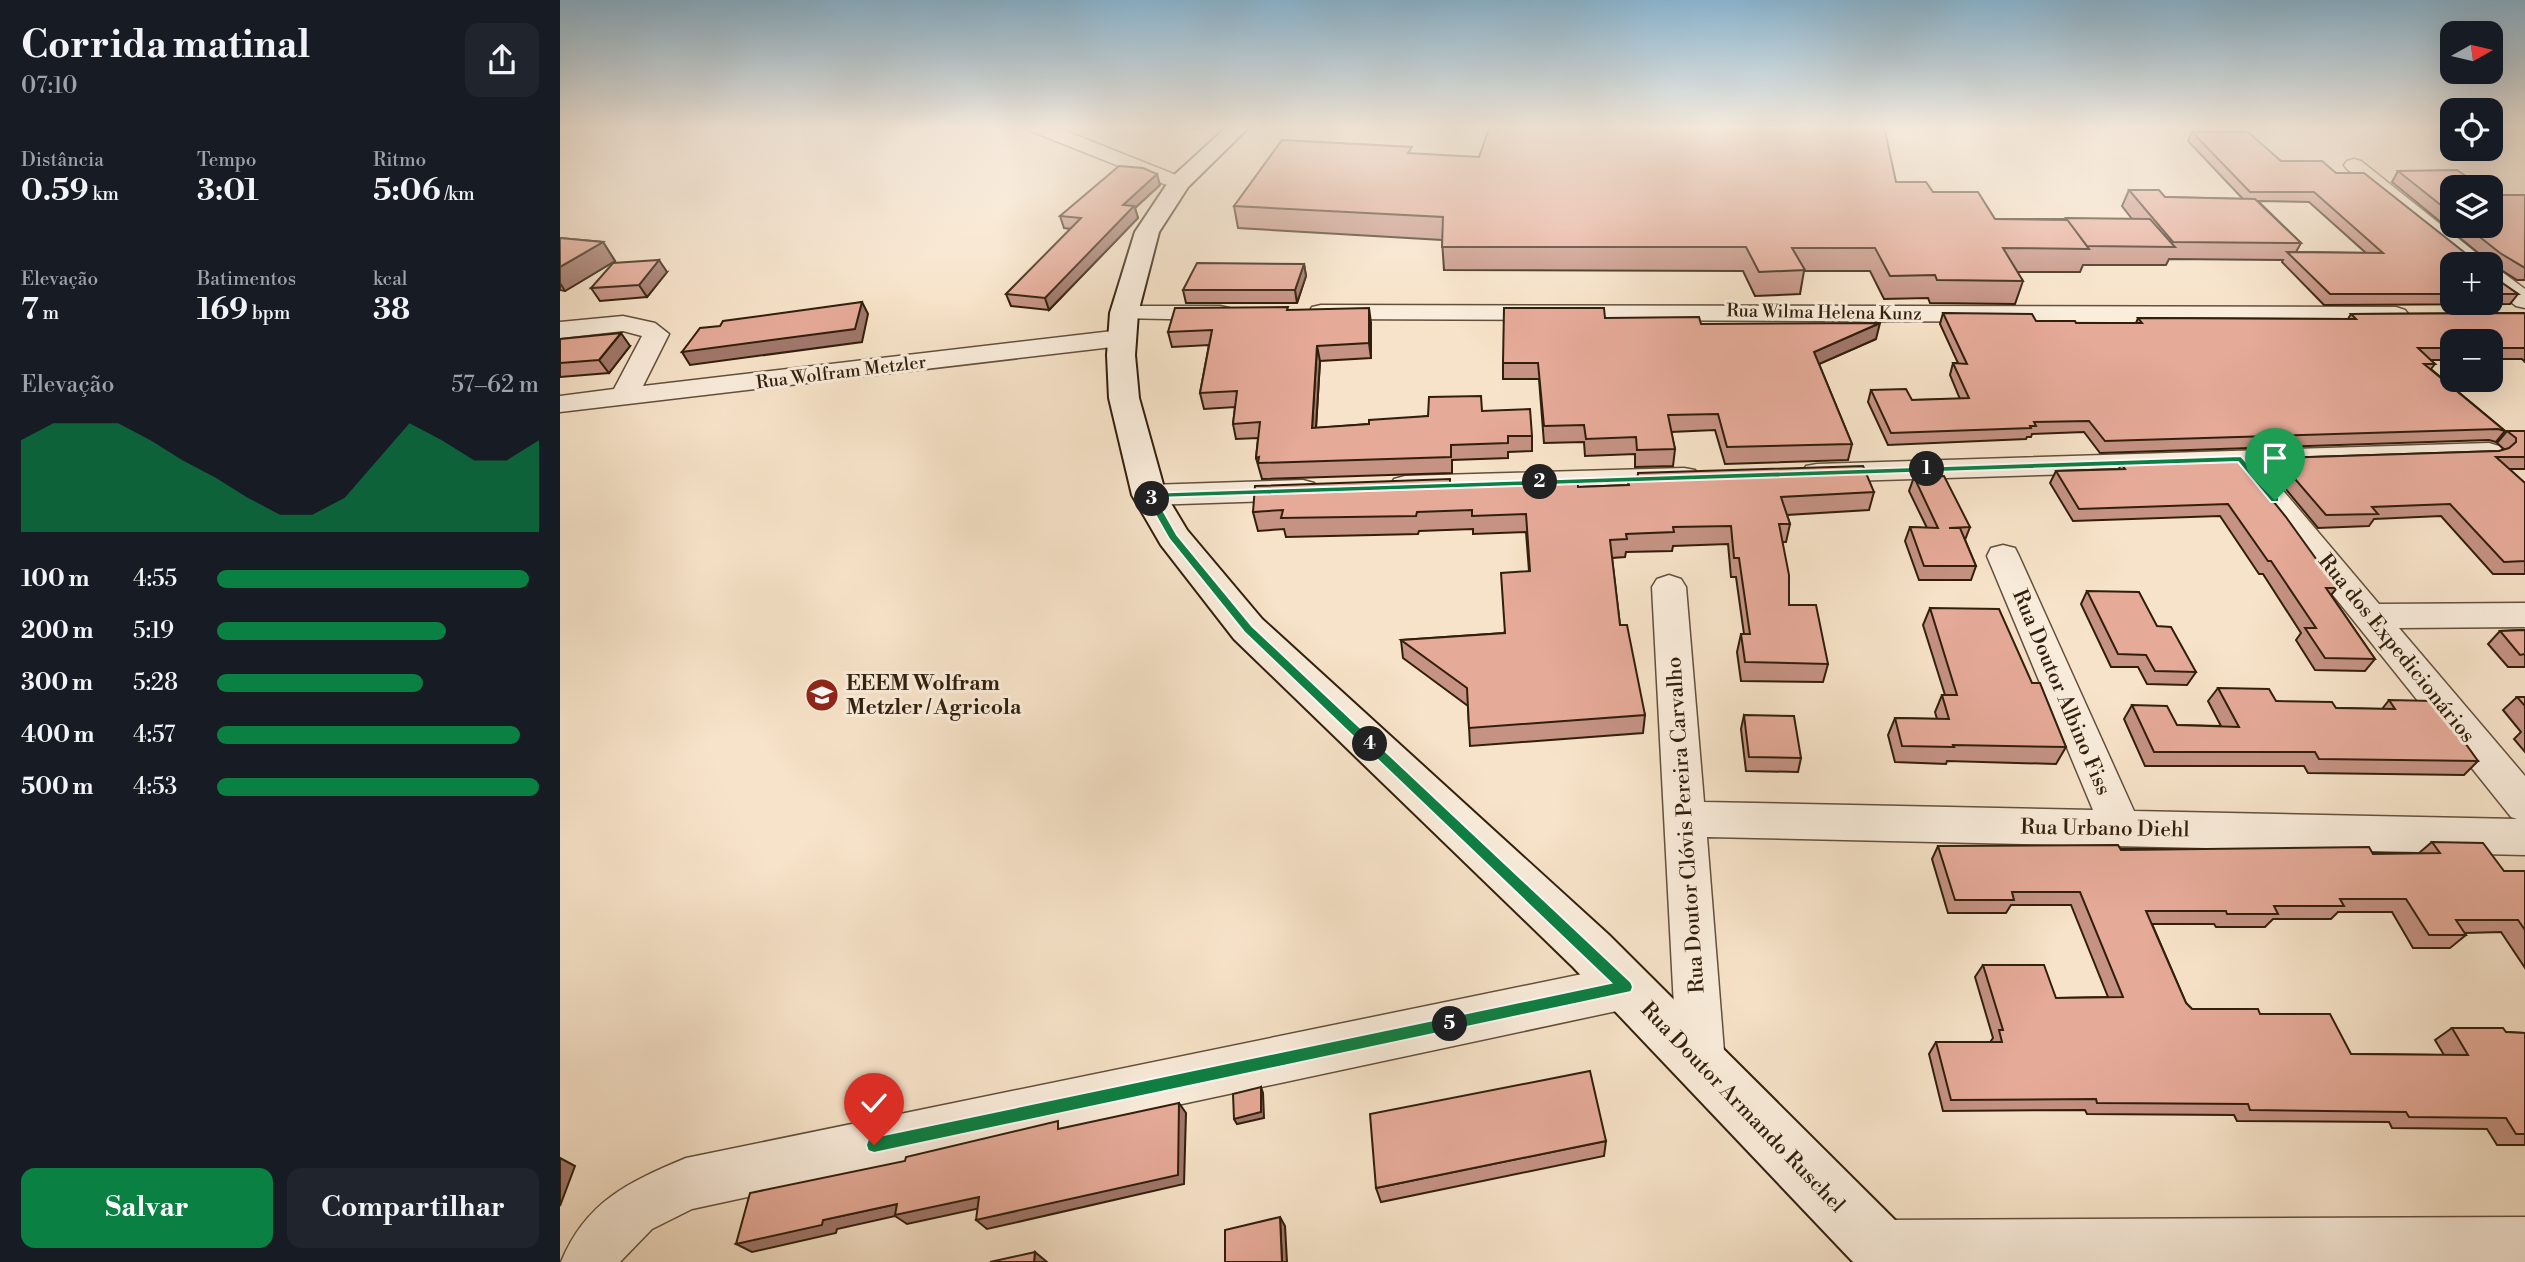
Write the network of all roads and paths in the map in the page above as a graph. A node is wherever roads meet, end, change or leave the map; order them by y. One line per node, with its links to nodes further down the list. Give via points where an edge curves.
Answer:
1 (1178, 185): 11 (main road, Rua Doutor Armando Ruschel, via 1147,232)
2 (2379, 185): 3 (street)
3 (2463, 252)
4 (2503, 284): 5 (street)
5 (2525, 302)
6 (1248, 313): 11 (street)
7 (1304, 313): 10 (street, Rua Wilma Helena Kunz)
8 (2503, 314): 9 (street)
9 (2525, 314)
10 (2414, 315)
11 (1122, 326): 13 (street, Rua Wolfram Metzler); 21 (main road, Rua Doutor Armando Ruschel, via 1124,398)
12 (560, 330): 13 (street, via 625,324 645,325 656,334)
13 (624, 397): 14 (street, Rua Wolfram Metzler)
14 (560, 404)
15 (2489, 452): 16 (street)
16 (2241, 459): 17 (street); 25 (street, Rua dos Expedicionários)
17 (1793, 474)
18 (1709, 476): 19 (street)
19 (1373, 488)
20 (1331, 489): 21 (street)
21 (1149, 495): 30 (main road, Rua Doutor Armando Ruschel, via 1173,537 1248,629)
22 (2003, 556): 28 (street, Rua Doutor Albino Fiss)
23 (1669, 587): 27 (street, Rua Doutor Clóvis Pereira Carvalho)
24 (2525, 615): 25 (street)
25 (2372, 616): 26 (street, Rua dos Expedicionários)
26 (2525, 805)
27 (1684, 819): 28 (street, Rua Urbano Diehl); 31 (street, Rua Doutor Clóvis Pereira Carvalho)
28 (2121, 828): 29 (street, Rua Urbano Diehl)
29 (2525, 837)
30 (1626, 987): 31 (main road, Rua Doutor Armando Ruschel); 34 (street, via 686,1184 633,1210)
31 (1701, 1064): 33 (main road, Rua Doutor Armando Ruschel)
32 (2525, 1244): 33 (street)
33 (1887, 1254)
34 (588, 1262)

